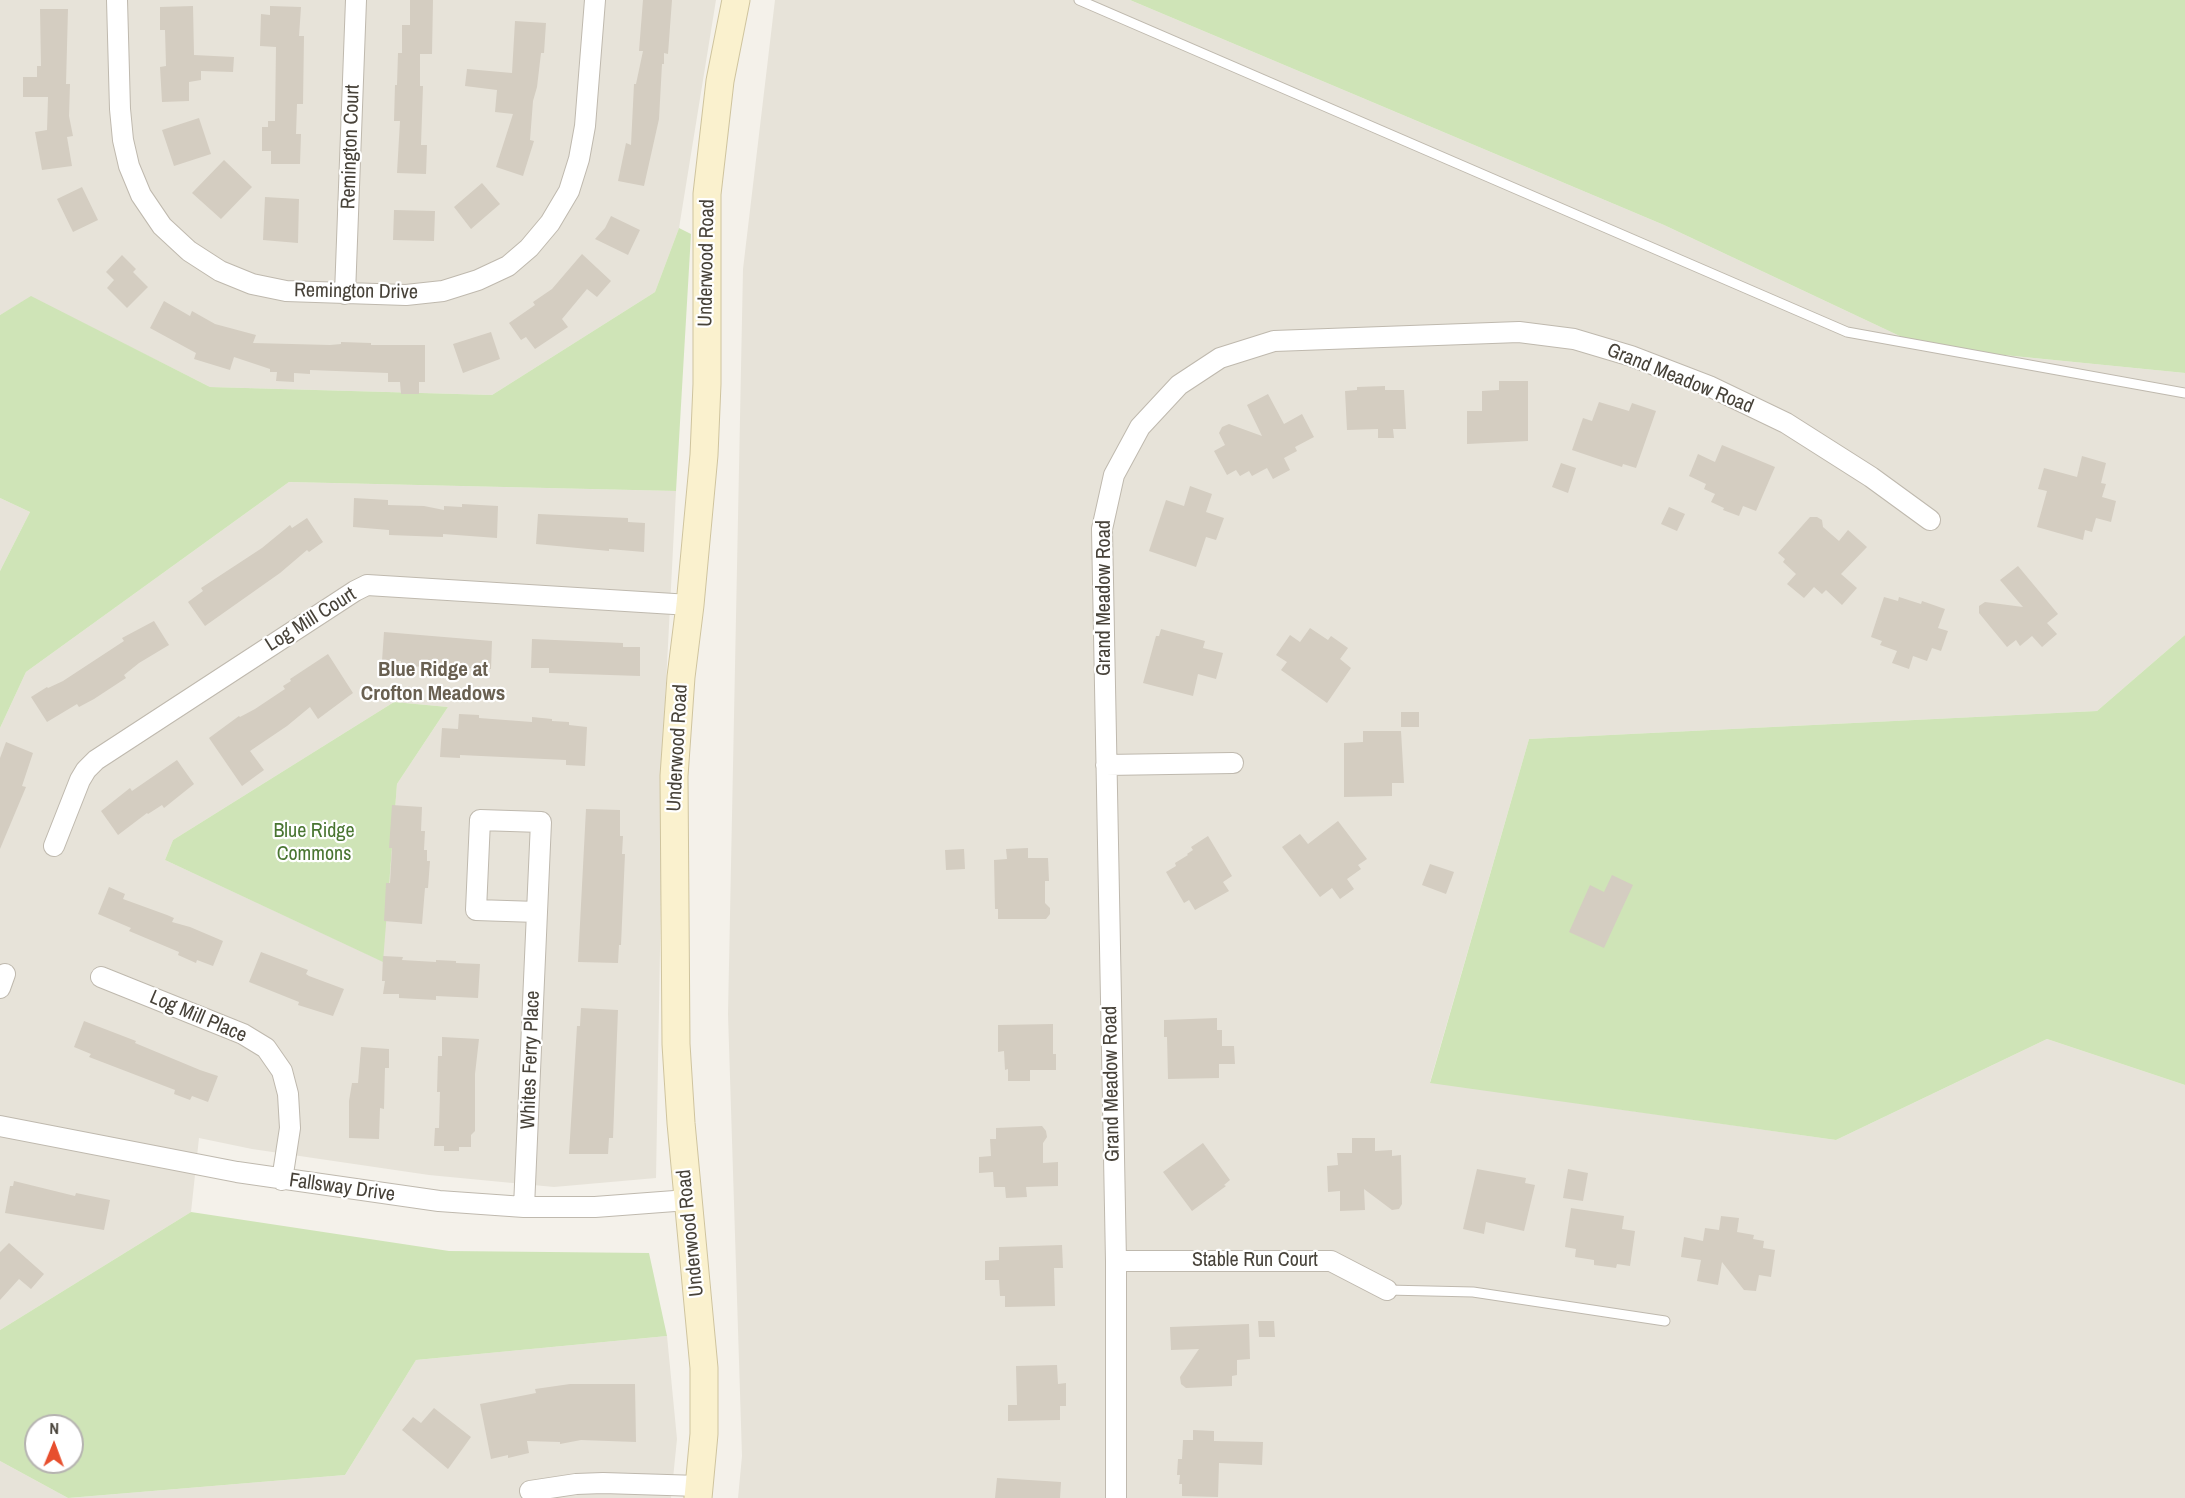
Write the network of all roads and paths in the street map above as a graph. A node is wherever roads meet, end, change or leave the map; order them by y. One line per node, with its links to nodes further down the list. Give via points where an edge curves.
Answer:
1 (117, 0): 6 (street, Remington Drive, via 123,140 141,195 162,226 220,271 252,284 286,291)
2 (356, 0): 6 (street, Remington Court)
3 (595, 0): 6 (street, Remington Drive, via 579,159 568,191 550,223 529,248 508,266 443,291 406,296)
4 (736, 0): 9 (street, Underwood Road, via 720,81 707,194 704,454)
5 (1079, 0): 7 (lane, via 1847,332)
6 (345, 294)
7 (2185, 393)
8 (1930, 520): 11 (street, Grand Meadow Road, via 1786,423 1698,382 1574,339 1519,332 1274,341 1220,358 1179,385 1140,427 1114,475 1102,529)
9 (690, 605): 12 (street, Log Mill Court, via 368,585 96,760 80,780); 17 (street, Underwood Road, via 674,776 676,1044)
10 (1233, 763): 11 (street)
11 (1106, 765): 19 (street, Grand Meadow Road)
12 (54, 846)
13 (537, 912): 13 (street, Whites Ferry Place, via 476,910 480,820 541,822); 18 (street, Whites Ferry Place)
14 (101, 977): 16 (street, Log Mill Place, via 243,1034 266,1048 282,1071 288,1095 290,1128)
15 (0, 1126): 16 (street, Fallsway Drive)
16 (282, 1180): 18 (street, Fallsway Drive, via 439,1201)
17 (688, 1200): 18 (street, Fallsway Drive, via 595,1207); 23 (street, Underwood Road, via 704,1368)
18 (524, 1207)
19 (1116, 1261): 20 (street, Stable Run Court, via 1331,1261); 24 (street, Grand Meadow Road)
20 (1387, 1290): 21 (lane, via 1473,1292)
21 (1665, 1321)
22 (530, 1491): 23 (street, via 603,1483)
23 (699, 1492)
24 (1116, 1498)

